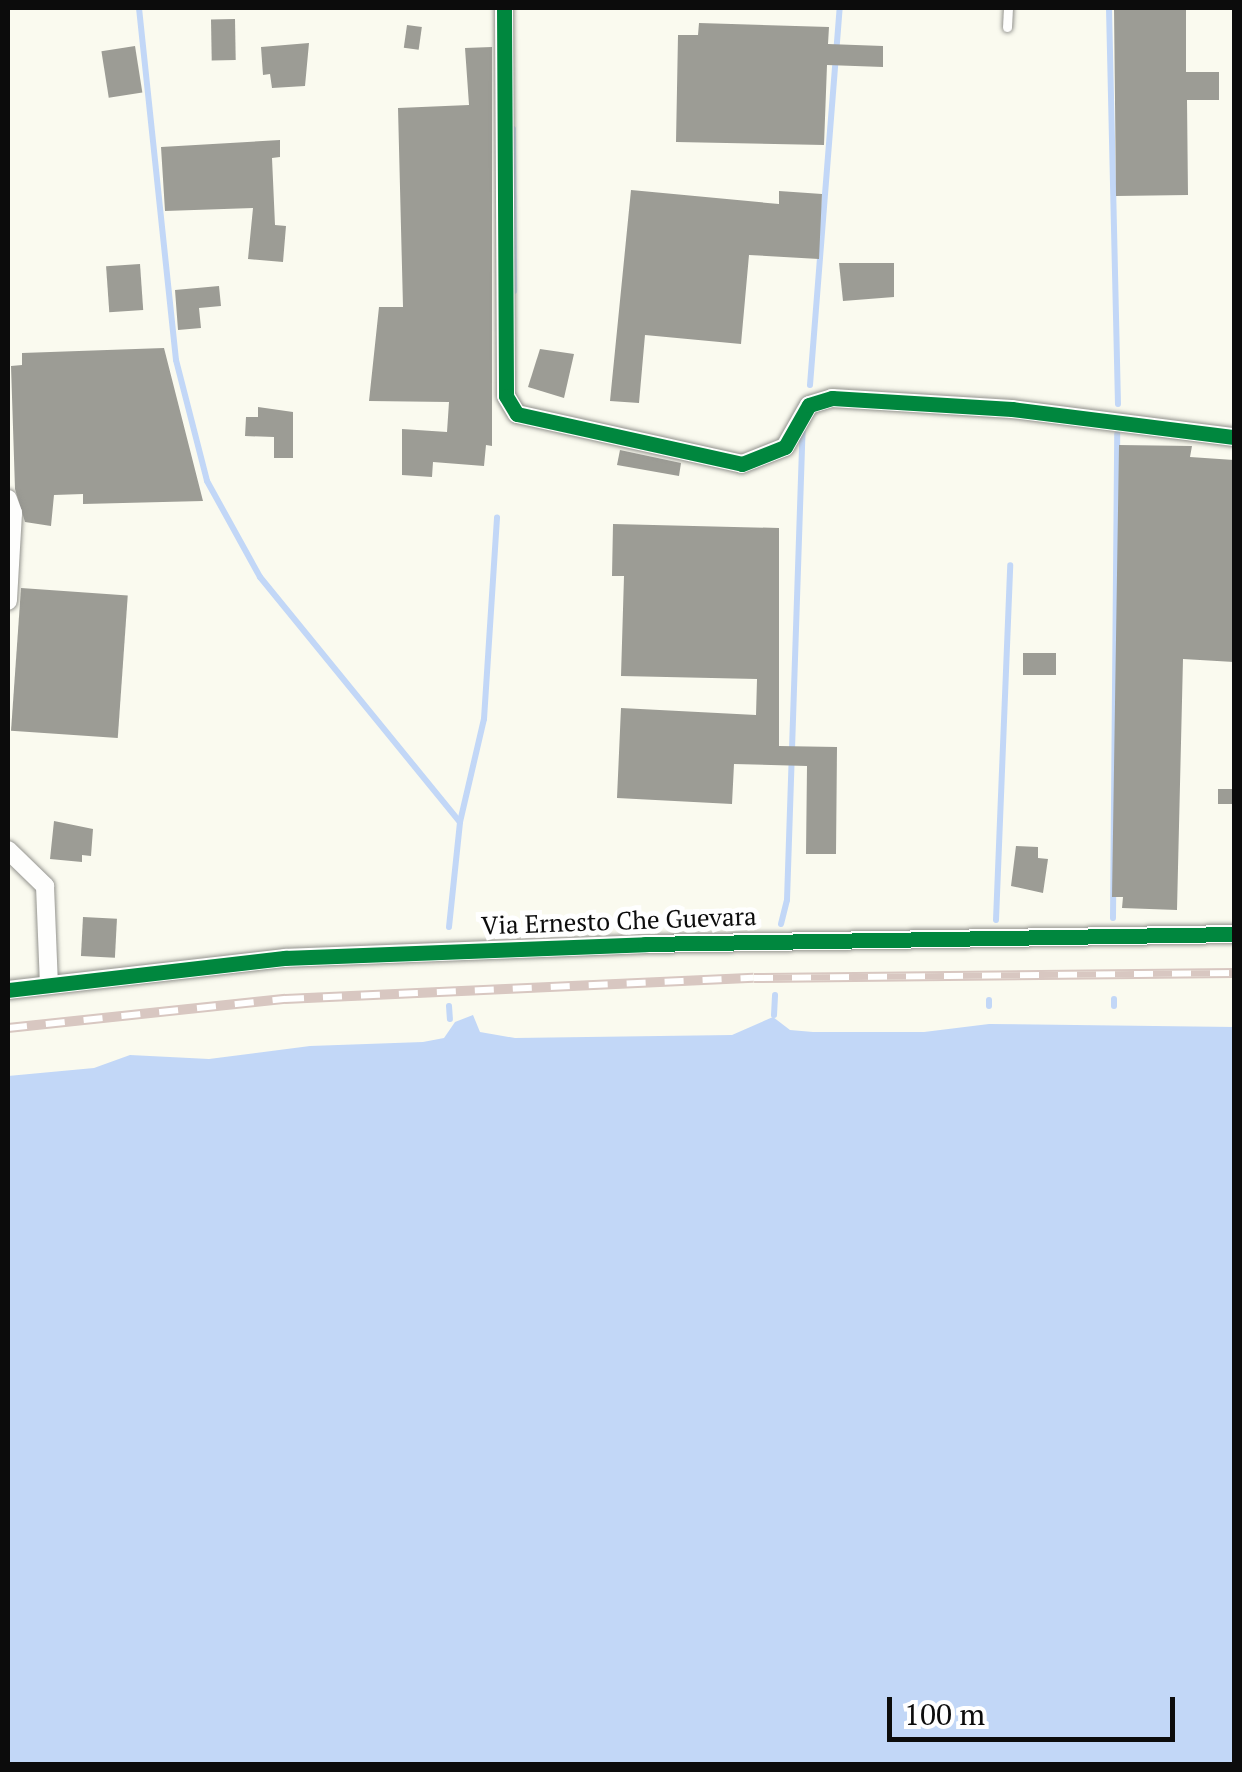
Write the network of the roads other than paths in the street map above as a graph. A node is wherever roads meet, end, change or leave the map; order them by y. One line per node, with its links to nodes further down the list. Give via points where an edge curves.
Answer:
1 (504, 8): 4 (street, via 506,396 517,414 742,464 785,446 797,417 832,398 1029,411)
2 (1008, 8): 3 (lane)
3 (1007, 27)
4 (1234, 437)
5 (8, 499): 6 (street, via 14,513)
6 (8, 601)
7 (8, 850): 9 (street, via 44,886)
8 (1234, 934): 9 (street, Via Ernesto Che Guevara, via 285,958)
9 (49, 985): 10 (street, Via Ernesto Che Guevara)
10 (8, 990)

